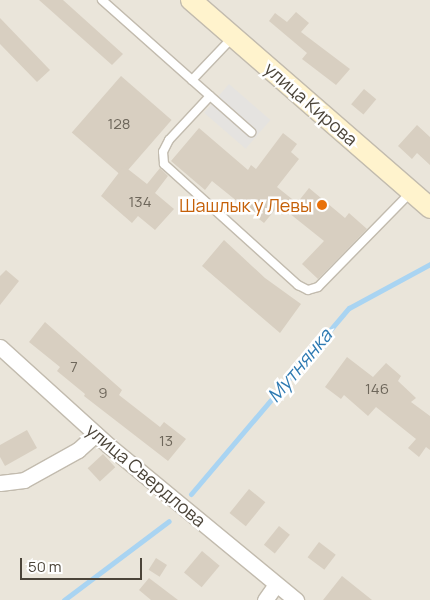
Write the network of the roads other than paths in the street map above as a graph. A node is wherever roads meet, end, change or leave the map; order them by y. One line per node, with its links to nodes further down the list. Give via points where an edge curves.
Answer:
1 (102, 0): 4 (lane)
2 (191, 0): 3 (main road, улица Кирова)
3 (233, 37): 4 (lane); 7 (main road, улица Кирова)
4 (192, 80): 5 (lane)
5 (210, 96): 6 (lane); 7 (lane, via 169,140 163,152 164,164 298,285 308,290 318,287)
6 (251, 132)
7 (411, 192): 8 (main road, улица Кирова)
8 (430, 208)
9 (0, 347): 10 (street, улица Свердлова)
10 (96, 434): 11 (street, via 78,450 24,480); 12 (street, улица Свердлова)
11 (0, 483)
12 (276, 584): 13 (street); 14 (street, улица Свердлова)
13 (265, 600)
14 (296, 600)

